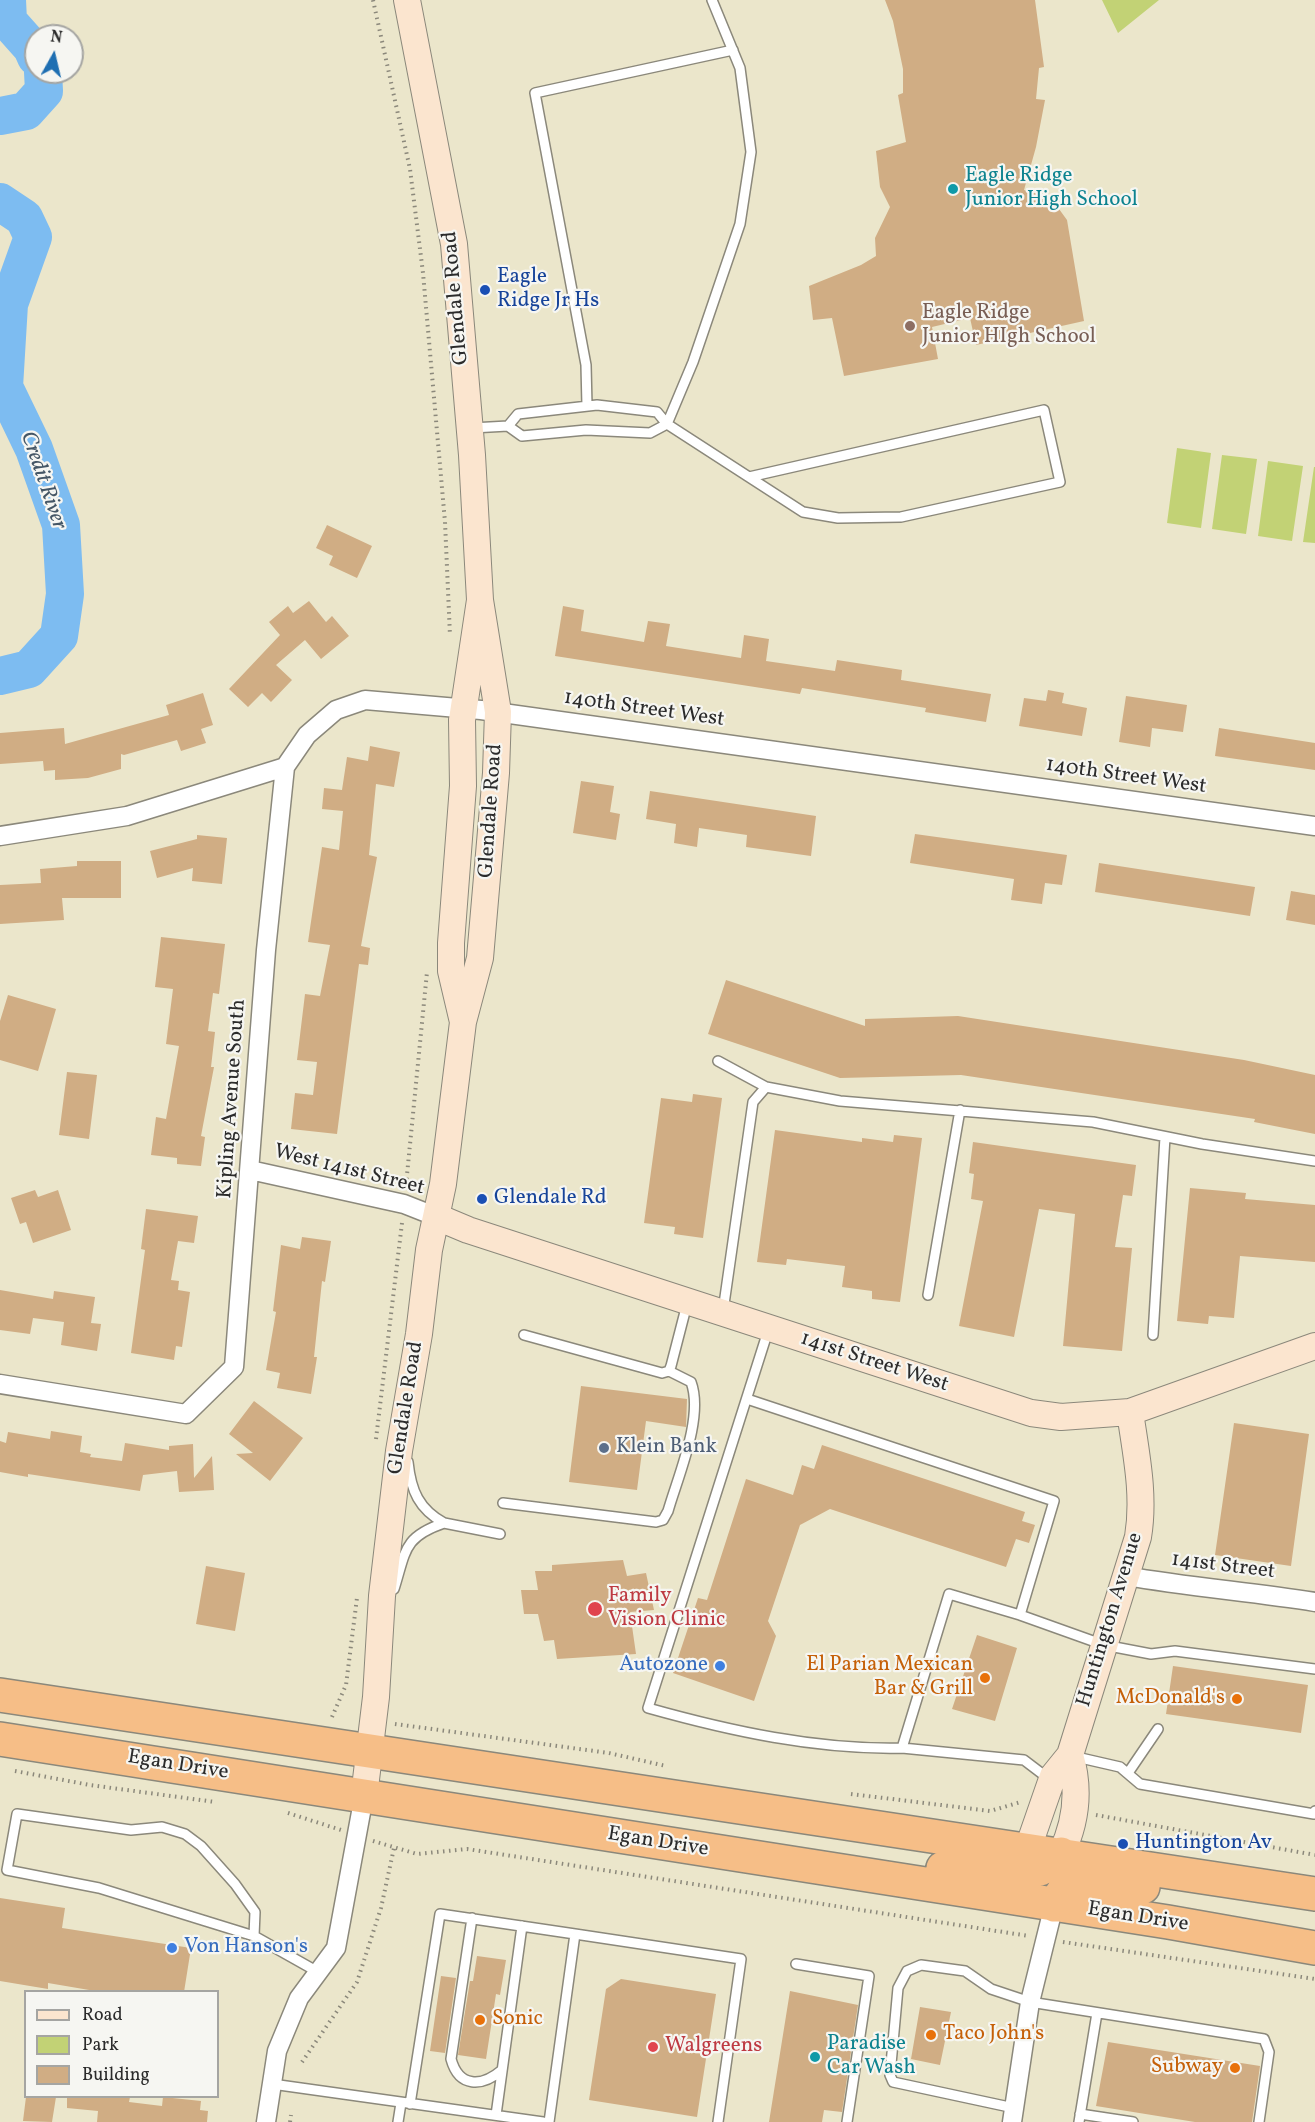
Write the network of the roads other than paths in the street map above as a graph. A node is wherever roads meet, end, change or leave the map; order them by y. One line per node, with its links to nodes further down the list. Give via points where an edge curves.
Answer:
1 (406, 0): 7 (main road, Glendale Road, via 454,243)
2 (712, 0): 3 (lane)
3 (733, 50): 4 (lane, via 536,93 586,365); 5 (lane, via 740,68 751,152 740,224 693,362)
4 (587, 406): 5 (lane, via 657,412); 6 (lane, via 518,414)
5 (667, 423): 6 (lane, via 650,433 586,430 522,436); 8 (lane)
6 (508, 426): 7 (lane)
7 (469, 429): 9 (main road, Glendale Road)
8 (749, 477): 8 (lane, via 803,512 838,518 901,517 1060,482 1044,410)
9 (480, 600): 10 (main road, Glendale Road); 11 (main road, Glendale Road)
10 (464, 708): 11 (street, 140th Street West); 12 (street, 140th Street West, via 365,700 336,710 307,735); 15 (main road, Glendale Road, via 463,786 451,943 451,971)
11 (498, 712): 13 (street, 140th Street West); 15 (main road, Glendale Road, via 480,958)
12 (285, 767): 14 (street, via 127,816); 21 (street, Kipling Avenue South, via 266,950)
13 (1315, 826)
14 (0, 836)
15 (463, 1022): 22 (main road, Glendale Road)
16 (718, 1061): 17 (lane)
17 (766, 1087): 18 (lane, via 840,1101); 25 (lane, via 753,1102)
18 (960, 1110): 19 (lane, via 1093,1122); 23 (lane)
19 (1165, 1137): 20 (lane); 28 (lane)
20 (1315, 1161)
21 (250, 1170): 22 (street, West 141st Street, via 404,1204); 31 (street, Kipling Avenue South, via 234,1367 186,1414)
22 (437, 1217): 24 (main road, 141st Street West); 33 (main road, Glendale Road)
23 (928, 1295)
24 (687, 1302): 25 (main road, 141st Street West); 30 (lane)
25 (723, 1313): 26 (main road, 141st Street West)
26 (768, 1328): 32 (lane); 34 (main road, 141st Street West, via 1031,1413 1060,1417)
27 (524, 1335): 30 (lane, via 662,1373)
28 (1153, 1335)
29 (1315, 1346): 34 (main road, 141st Street West)
30 (669, 1371): 35 (lane, via 691,1382 696,1397 690,1433 663,1520)
31 (0, 1384)
32 (747, 1398): 40 (lane, via 1054,1501); 46 (lane, via 648,1708 705,1724 791,1740 869,1749)
33 (404, 1409): 36 (lane, via 412,1487 423,1509); 41 (main road, Glendale Road)
34 (1130, 1412): 38 (main road, Huntington Avenue, via 1142,1516)
35 (503, 1503)
36 (444, 1523): 37 (lane); 41 (lane, via 411,1540)
37 (500, 1534)
38 (1126, 1576): 39 (street, 141st Street); 42 (main road, Huntington Avenue)
39 (1315, 1602)
40 (1020, 1615): 42 (lane); 46 (lane, via 949,1594)
41 (377, 1643): 47 (main road, Glendale Road)
42 (1104, 1645): 43 (lane, via 1151,1654 1175,1651); 49 (main road, Huntington Avenue)
43 (1315, 1670)
44 (0, 1695): 47 (highway, Egan Drive)
45 (1158, 1729): 50 (lane)
46 (902, 1748): 51 (lane, via 1024,1760)
47 (369, 1753): 52 (main road, Glendale Road); 55 (highway, Egan Drive)
48 (5, 1754): 52 (highway, Egan Drive)
49 (1070, 1755): 50 (lane, via 1120,1767); 51 (main road, Huntington Avenue); 56 (main road, via 1077,1781 1071,1834)
50 (1128, 1773): 53 (lane, via 1140,1784 1314,1814)
51 (1047, 1792): 55 (main road, Huntington Avenue)
52 (364, 1796): 54 (highway, Egan Drive); 66 (street, via 336,1948)
53 (1315, 1811)
54 (681, 1847): 56 (highway, via 1004,1872 1040,1869); 59 (highway, Egan Drive)
55 (1028, 1848): 56 (highway, Egan Drive)
56 (1061, 1854): 57 (highway, Egan Drive)
57 (1315, 1894)
58 (1315, 1903): 59 (highway, via 1077,1883 1065,1889)
59 (1054, 1905): 64 (highway, Egan Drive); 67 (street)
60 (472, 1918): 61 (lane); 69 (lane, via 451,2059 454,2070 464,2080 477,2083 490,2081); 71 (lane, via 440,1914)
61 (522, 1926): 62 (lane); 69 (lane)
62 (575, 1934): 79 (lane); 80 (lane, via 741,1959)
63 (254, 1936): 63 (lane, via 99,1888 7,1870 17,1814 131,1830 162,1827 185,1834 201,1846 255,1912); 66 (lane)
64 (1315, 1948)
65 (796, 1964): 81 (lane, via 869,1976)
66 (318, 1972): 70 (street, via 299,1998 290,2019 277,2051)
67 (1030, 2002): 68 (lane); 73 (street); 73 (lane, via 992,1989 965,1971 921,1965 907,1971 898,1988 890,2075 893,2082)
68 (1097, 2013): 74 (lane); 83 (lane, via 1264,2039 1269,2052)
69 (502, 2070): 72 (lane)
70 (272, 2084): 71 (lane); 75 (street)
71 (405, 2103): 72 (lane); 76 (lane)
72 (496, 2115): 77 (lane)
73 (1013, 2115)
74 (1080, 2118): 82 (lane)
75 (266, 2122)
76 (398, 2122)
77 (538, 2122): 78 (lane)
78 (543, 2122)
79 (549, 2122)
80 (718, 2122)
81 (847, 2122)
82 (1133, 2122)
83 (1259, 2122)

